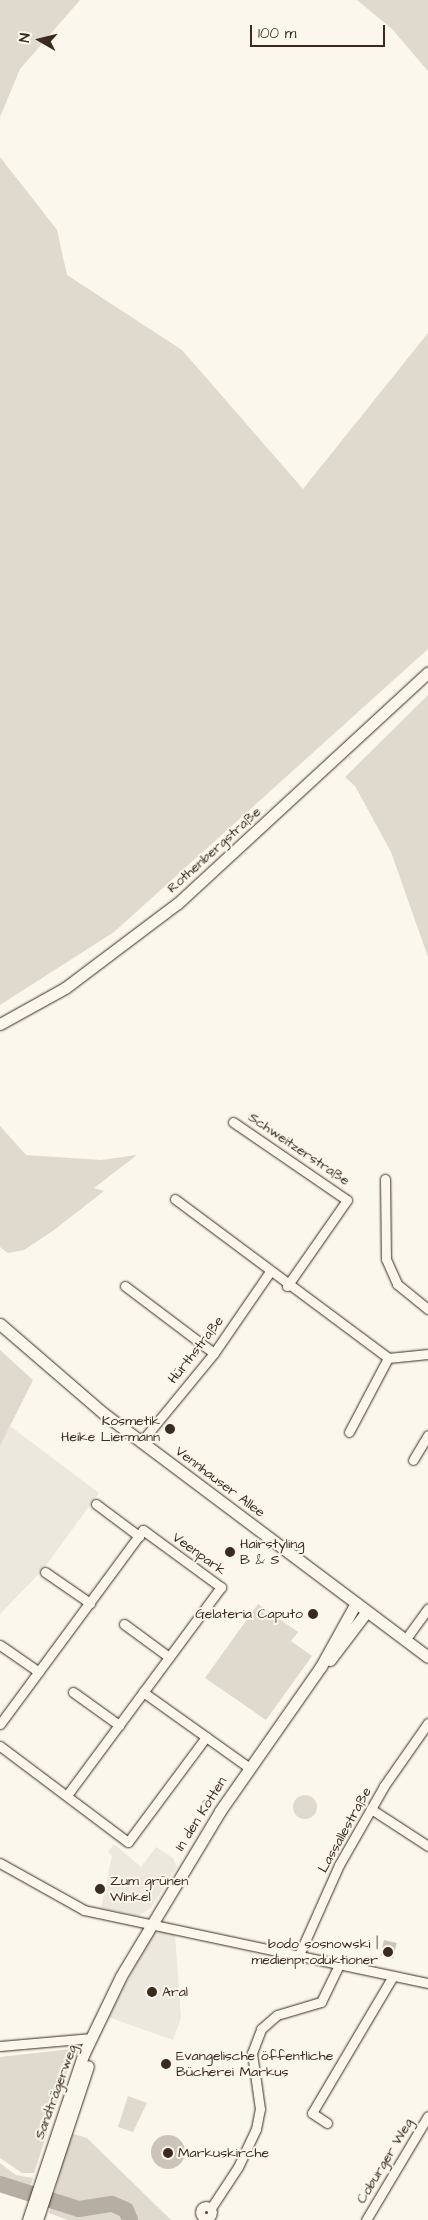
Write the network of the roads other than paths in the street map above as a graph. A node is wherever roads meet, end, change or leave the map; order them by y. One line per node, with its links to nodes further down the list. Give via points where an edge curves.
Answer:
1 (428, 672): 2 (main road, Rothenbergstraße, via 178,904 65,988)
2 (0, 1024)
3 (234, 1122): 8 (street, Schweitzerstraße, via 347,1200)
4 (385, 1179): 9 (street, via 386,1259 397,1284)
5 (175, 1199): 6 (street)
6 (269, 1273): 8 (street); 11 (street, Hürthstraße)
7 (125, 1286): 11 (street)
8 (287, 1286): 13 (street)
9 (428, 1309)
10 (0, 1324): 16 (main road, Vennhauser Allee)
11 (214, 1353): 16 (street, Hürthstraße)
12 (428, 1354): 13 (street)
13 (388, 1358): 14 (street)
14 (349, 1432)
15 (428, 1436): 17 (street)
16 (141, 1442): 22 (main road, Vennhauser Allee)
17 (413, 1460)
18 (96, 1504): 19 (street, Veenpark)
19 (140, 1536): 21 (street); 28 (street, Veenpark, via 143,1530 221,1587)
20 (45, 1572): 21 (street)
21 (90, 1603): 31 (street)
22 (356, 1603): 24 (main road, Vennhauser Allee); 30 (main road, In den Kötten)
23 (428, 1608): 26 (street)
24 (367, 1611): 26 (main road, Vennhauser Allee); 30 (main road, In den Kötten)
25 (124, 1624): 28 (street)
26 (405, 1640): 29 (main road, Vennhauser Allee)
27 (0, 1644): 31 (street)
28 (169, 1657): 33 (street, Veenpark)
29 (428, 1657)
30 (321, 1666): 39 (main road, In den Kötten)
31 (39, 1672): 35 (street)
32 (73, 1692): 36 (street)
33 (143, 1692): 36 (street, Veenpark); 37 (street)
34 (428, 1723): 41 (street, Lassallestraße)
35 (0, 1724)
36 (119, 1725): 40 (street, Veenpark)
37 (206, 1736): 39 (street); 40 (street, via 128,1842)
38 (0, 1746): 40 (street)
39 (248, 1767): 44 (main road, In den Kötten)
40 (67, 1795)
41 (371, 1809): 42 (street); 45 (street, Lassallestraße, via 339,1864)
42 (428, 1846)
43 (0, 1863): 44 (street, via 84,1910)
44 (151, 1925): 45 (street); 49 (main road, In den Kötten)
45 (298, 1957): 46 (street)
46 (339, 1965): 47 (street); 54 (street, via 321,2002 277,2015 261,2029 252,2053 260,2109 256,2129)
47 (393, 1976): 48 (street); 52 (street, via 312,2113)
48 (428, 1983)
49 (92, 2039): 50 (street); 53 (main road, Sandträgerweg, via 90,2061 44,2184)
50 (0, 2046)
51 (428, 2116): 56 (street, Coburger Weg)
52 (327, 2122)
53 (37, 2212): 55 (main road, Sandträgerweg)
54 (211, 2215)
55 (28, 2220)
56 (366, 2220)

